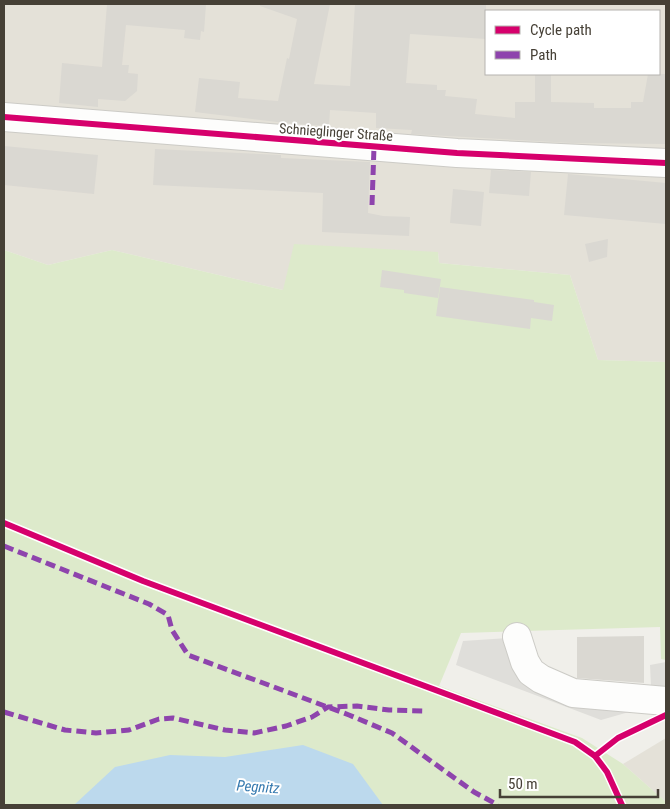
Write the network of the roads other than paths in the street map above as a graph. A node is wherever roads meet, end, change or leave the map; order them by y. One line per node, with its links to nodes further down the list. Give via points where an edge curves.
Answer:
1 (4, 117): 2 (street, Schnieglinger Straße, via 457,153)
2 (666, 163)
3 (517, 637): 4 (street, via 531,672 573,693)
4 (666, 701)

